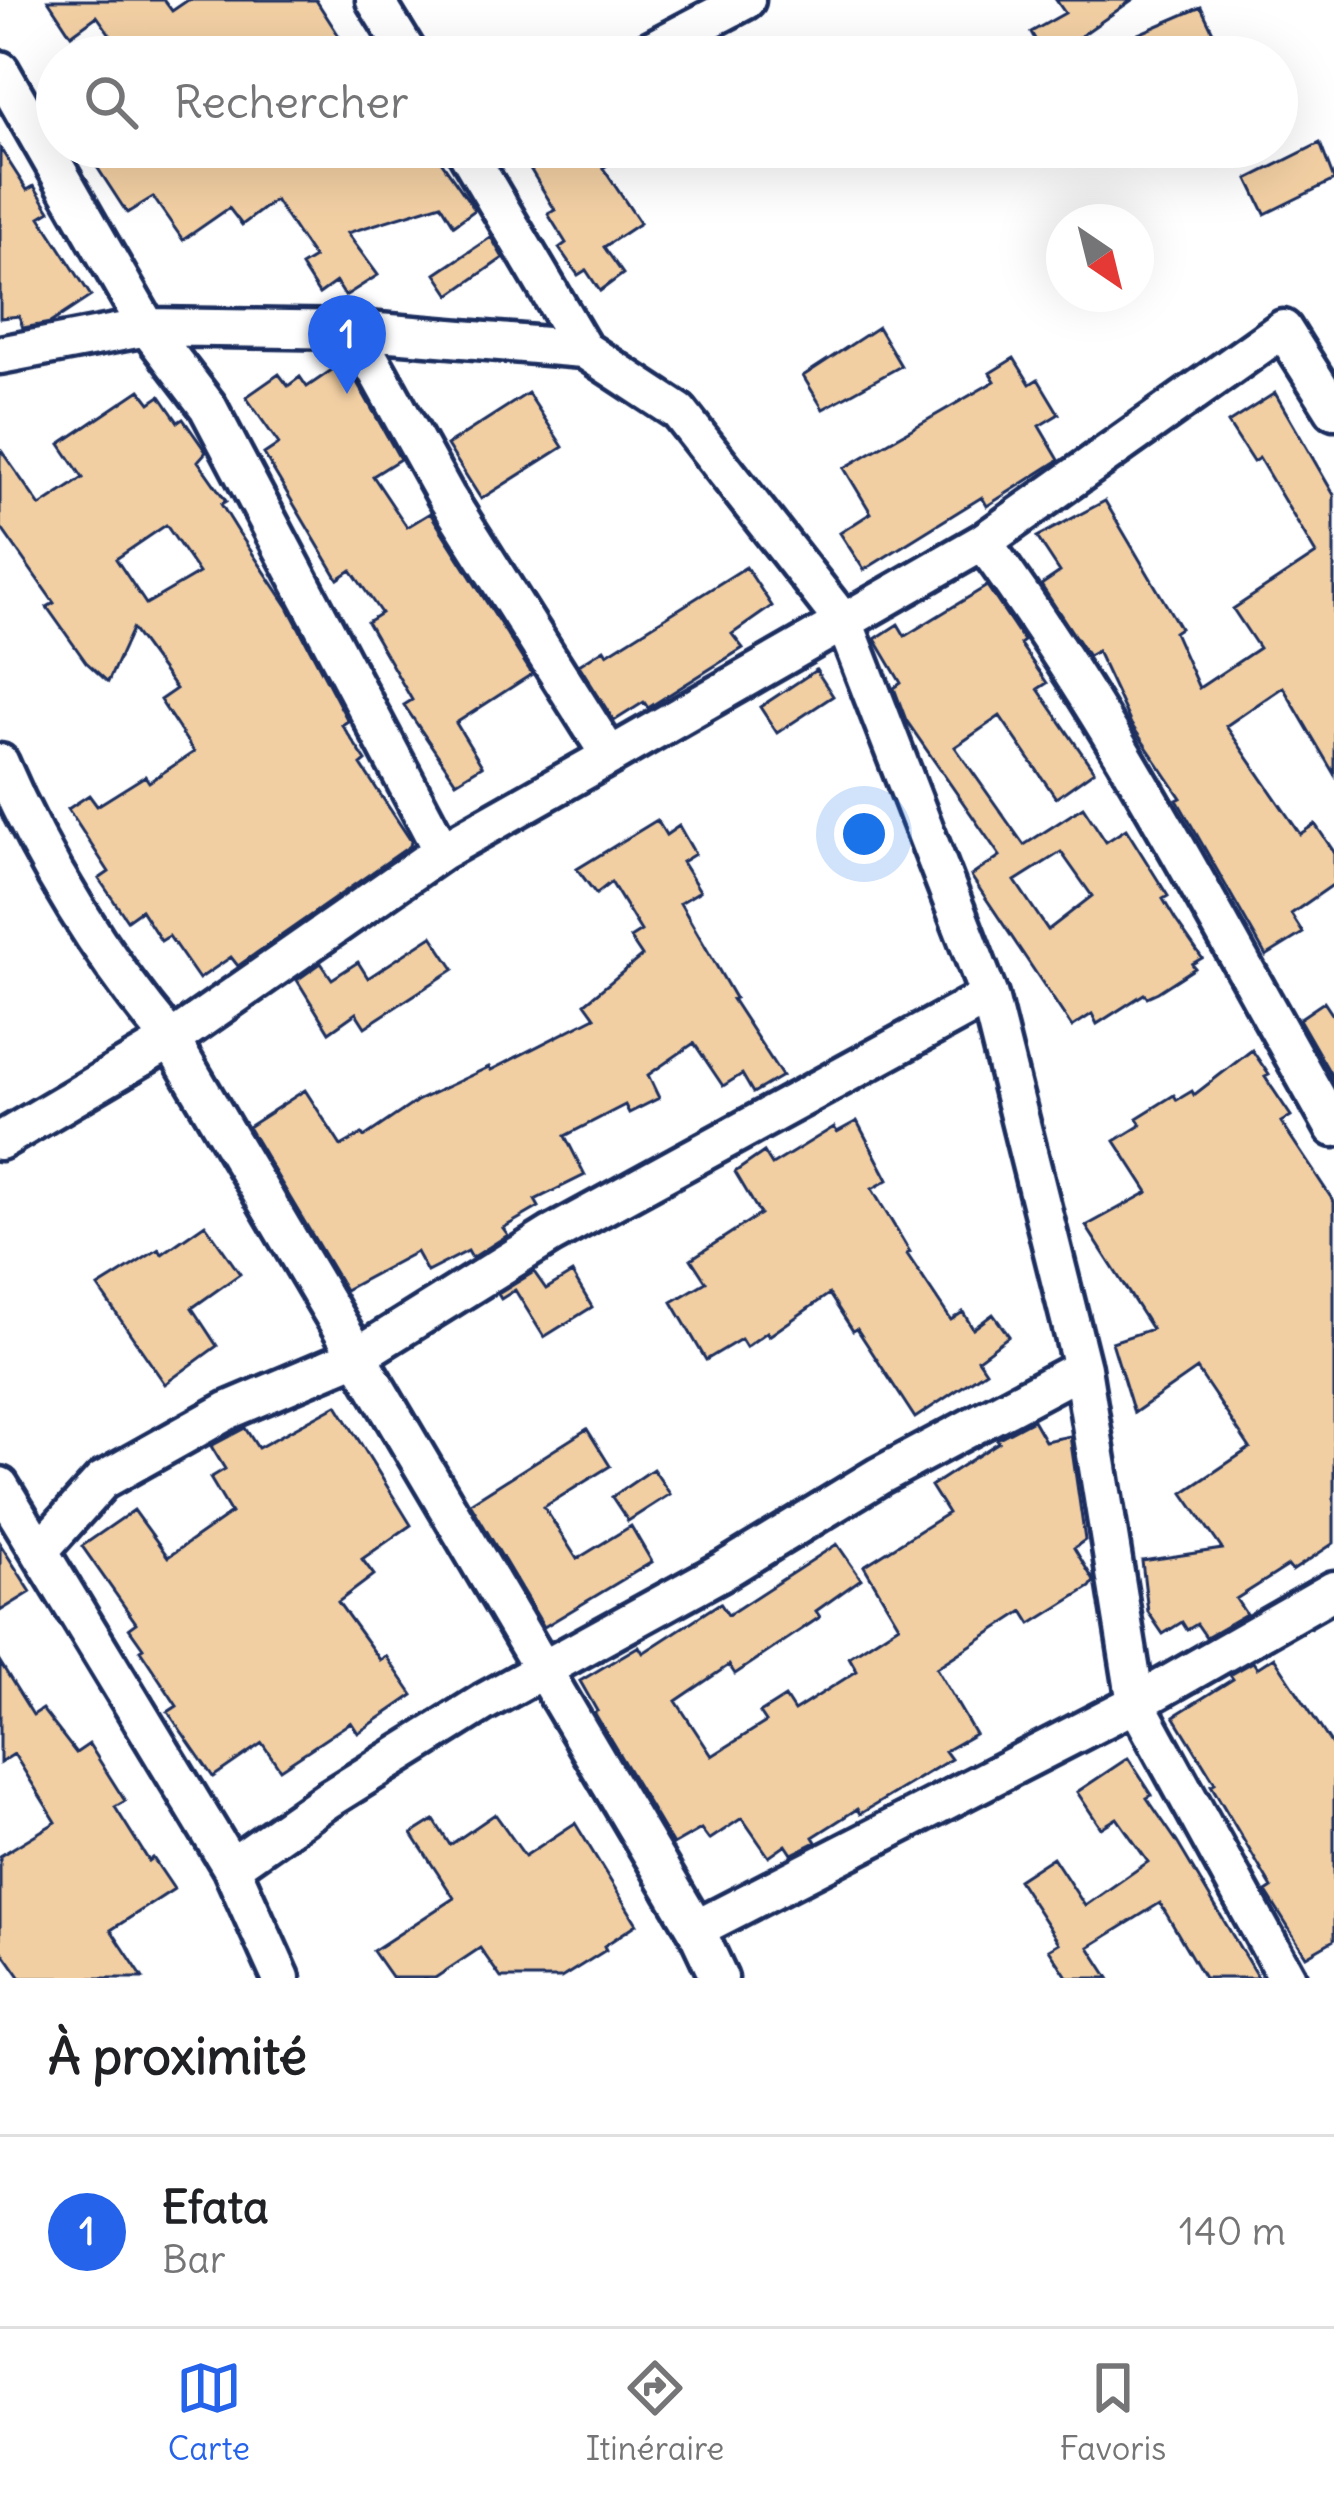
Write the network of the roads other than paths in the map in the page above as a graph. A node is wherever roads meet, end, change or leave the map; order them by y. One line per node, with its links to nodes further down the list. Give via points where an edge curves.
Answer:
1 (375, 0): 3 (street)
2 (746, 0): 4 (street)
3 (397, 36)
4 (678, 36)
5 (0, 70): 6 (street)
6 (36, 133)
7 (56, 168): 9 (street)
8 (476, 168): 11 (street)
9 (147, 327): 10 (street); 12 (street); 18 (street, via 208,407)
10 (354, 329): 11 (street); 16 (street, via 446,496)
11 (583, 349): 15 (street, via 679,412)
12 (0, 355)
13 (1334, 410): 14 (street, via 1283,328)
14 (983, 542): 15 (street); 21 (street, via 1084,688)
15 (845, 624): 16 (street); 19 (street)
16 (610, 756): 18 (street)
17 (0, 763): 20 (street, via 81,913)
18 (442, 851): 20 (street)
19 (989, 997): 23 (street, via 551,1234); 24 (street)
20 (170, 1040): 22 (street); 23 (street)
21 (1334, 1128)
22 (0, 1141)
23 (357, 1356): 26 (street, via 229,1411 102,1481); 28 (street)
24 (1082, 1368): 28 (street, via 879,1476); 29 (street)
25 (0, 1486): 26 (street)
26 (40, 1549): 30 (street)
27 (1334, 1590): 29 (street)
28 (544, 1673): 30 (street, via 415,1743); 31 (street)
29 (1136, 1703): 31 (street); 34 (street)
30 (231, 1867): 32 (street)
31 (696, 1929): 33 (street)
32 (281, 1978)
33 (719, 1978)
34 (1287, 1978)

